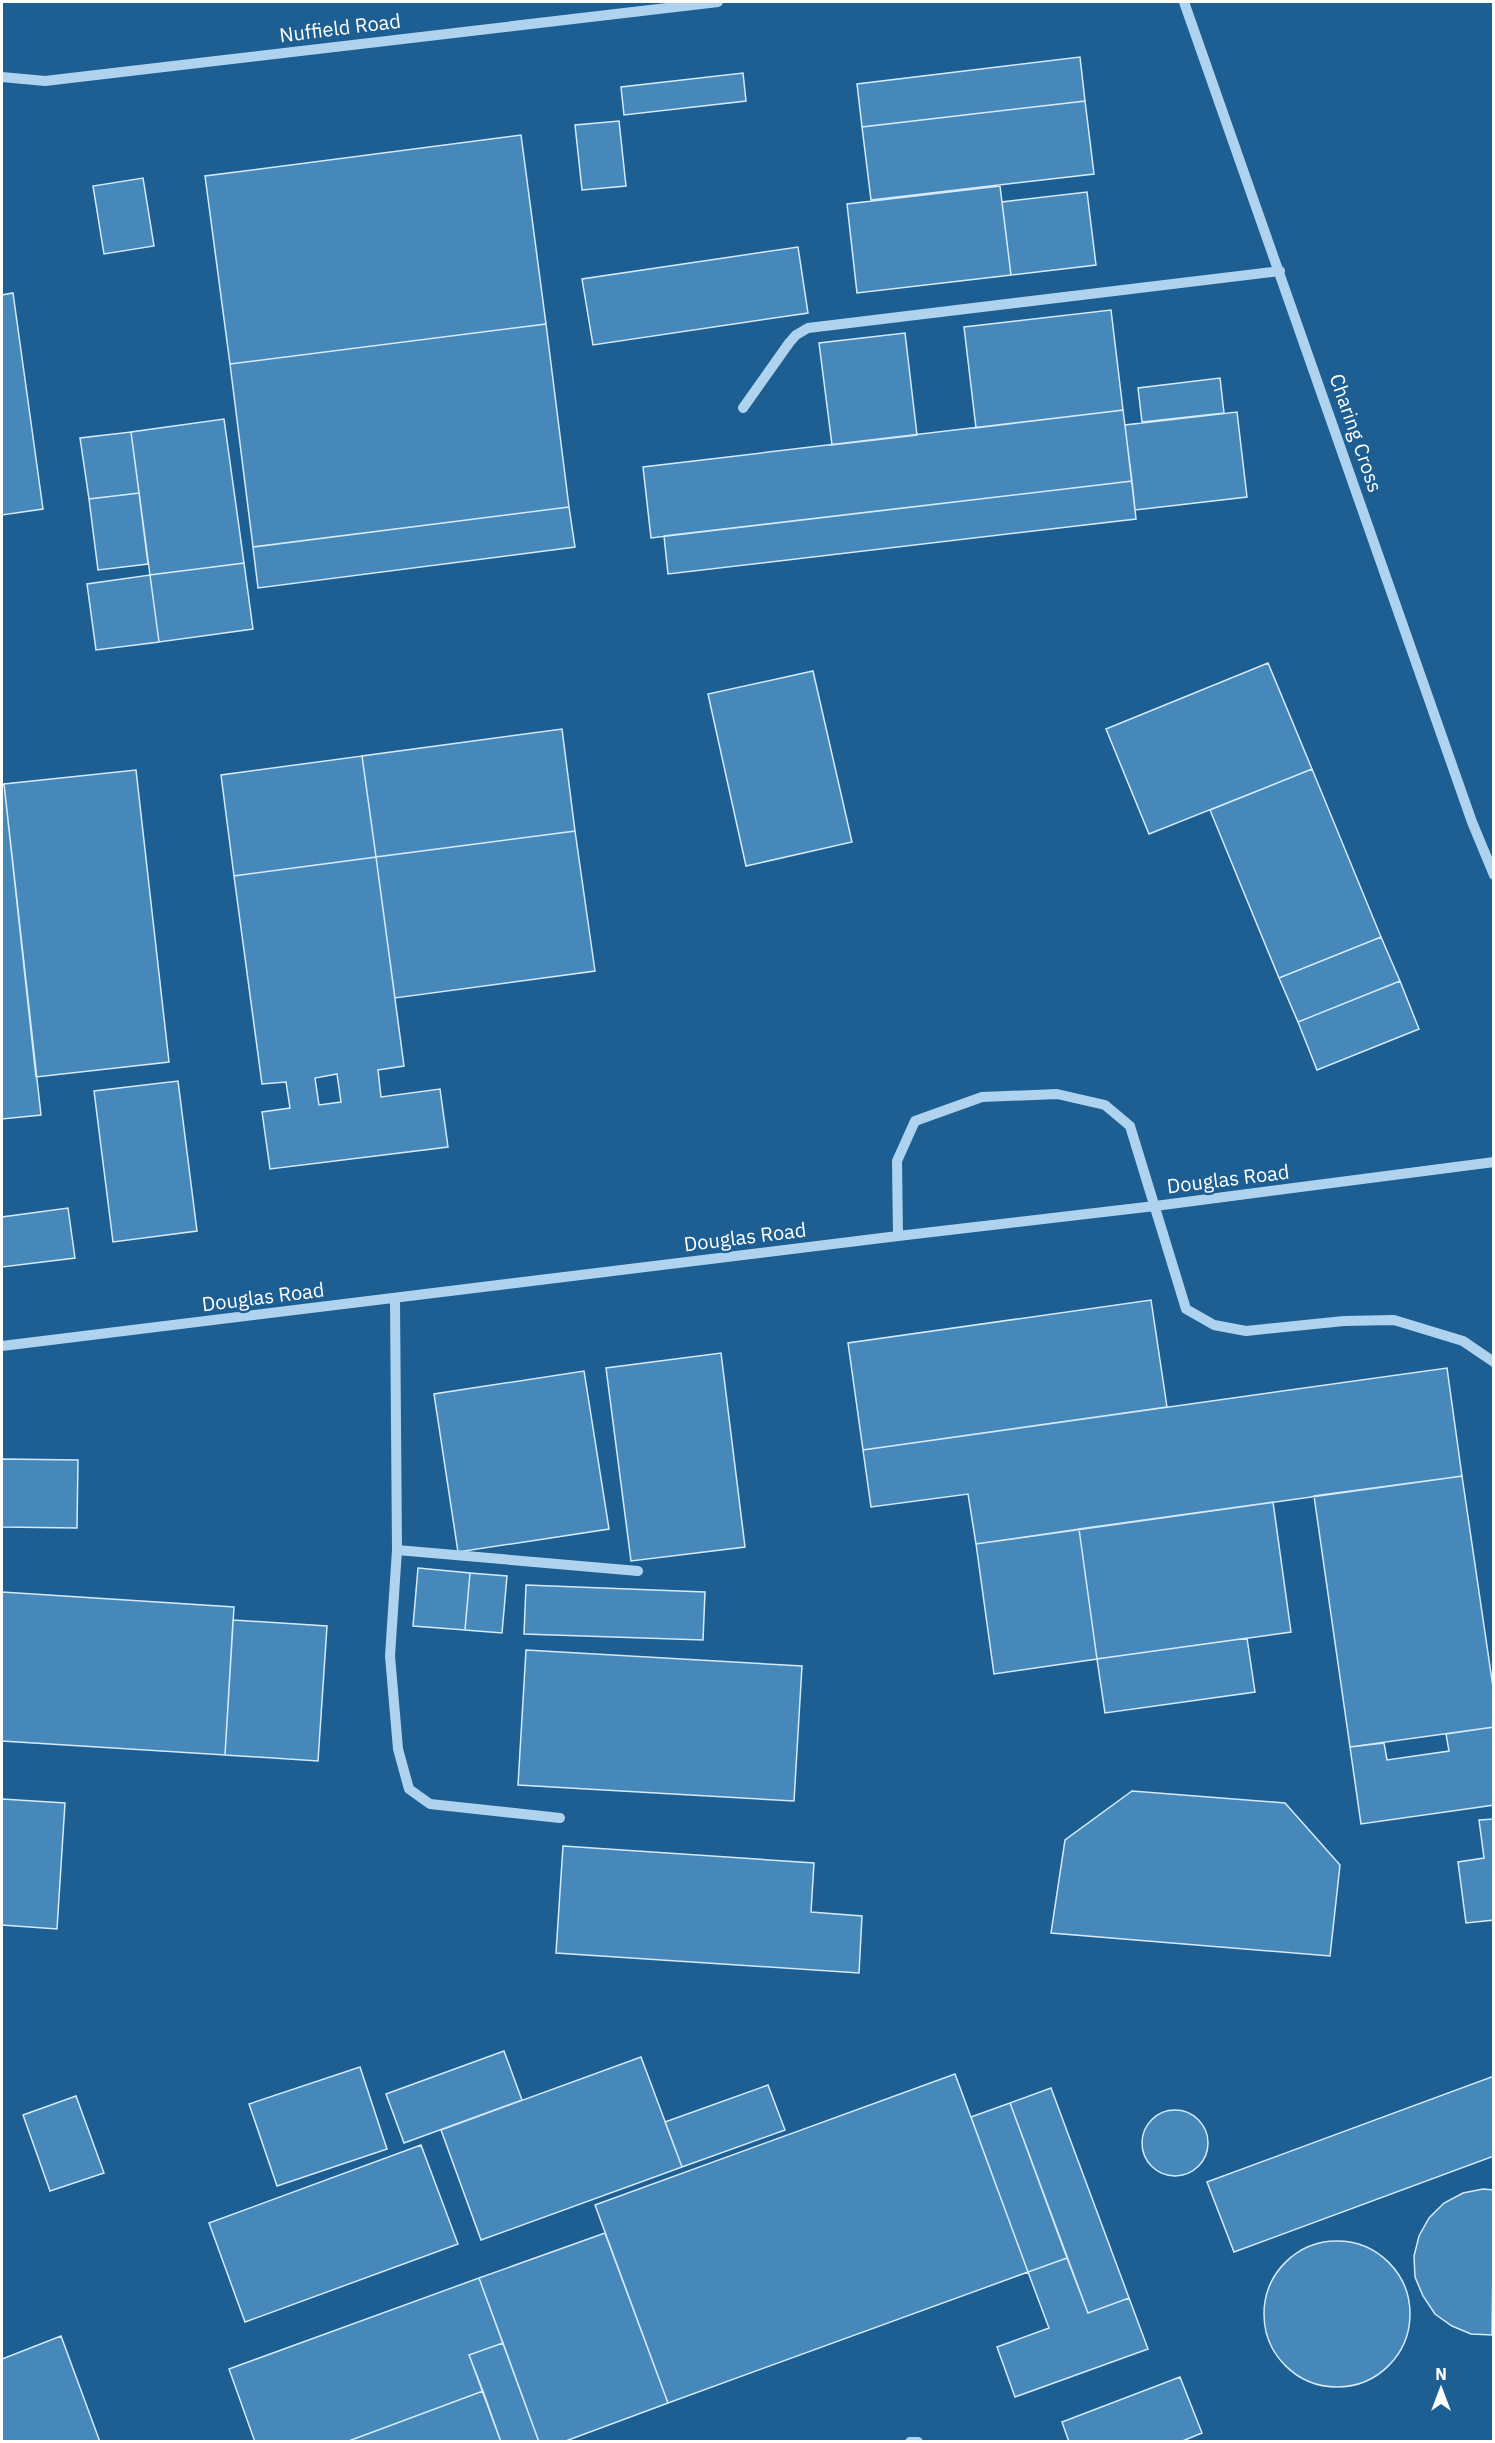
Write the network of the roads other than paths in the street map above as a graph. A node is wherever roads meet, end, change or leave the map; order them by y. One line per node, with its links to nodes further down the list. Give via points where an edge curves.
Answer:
1 (718, 2): 3 (street, Nuffield Road, via 45,81)
2 (1184, 2): 4 (street, Charing Cross)
3 (2, 77)
4 (1280, 272): 5 (street, via 808,328 789,343); 6 (street, Charing Cross, via 1472,822)
5 (743, 408)
6 (1494, 875)
7 (1494, 1162): 8 (street, Douglas Road)
8 (1155, 1206): 9 (street, Douglas Road); 9 (street, via 1130,1126 1105,1105 1057,1094 982,1097 915,1121 897,1161); 12 (street, via 1186,1310 1214,1325 1246,1331 1395,1320 1463,1341)
9 (898, 1236): 10 (street, Douglas Road)
10 (395, 1299): 11 (street, Douglas Road); 13 (street)
11 (2, 1346)
12 (1494, 1362)
13 (397, 1550): 14 (street); 15 (street, via 390,1656 398,1749 409,1789 430,1804)
14 (638, 1571)
15 (560, 1818)
16 (910, 2442): 17 (street)
17 (918, 2442)

